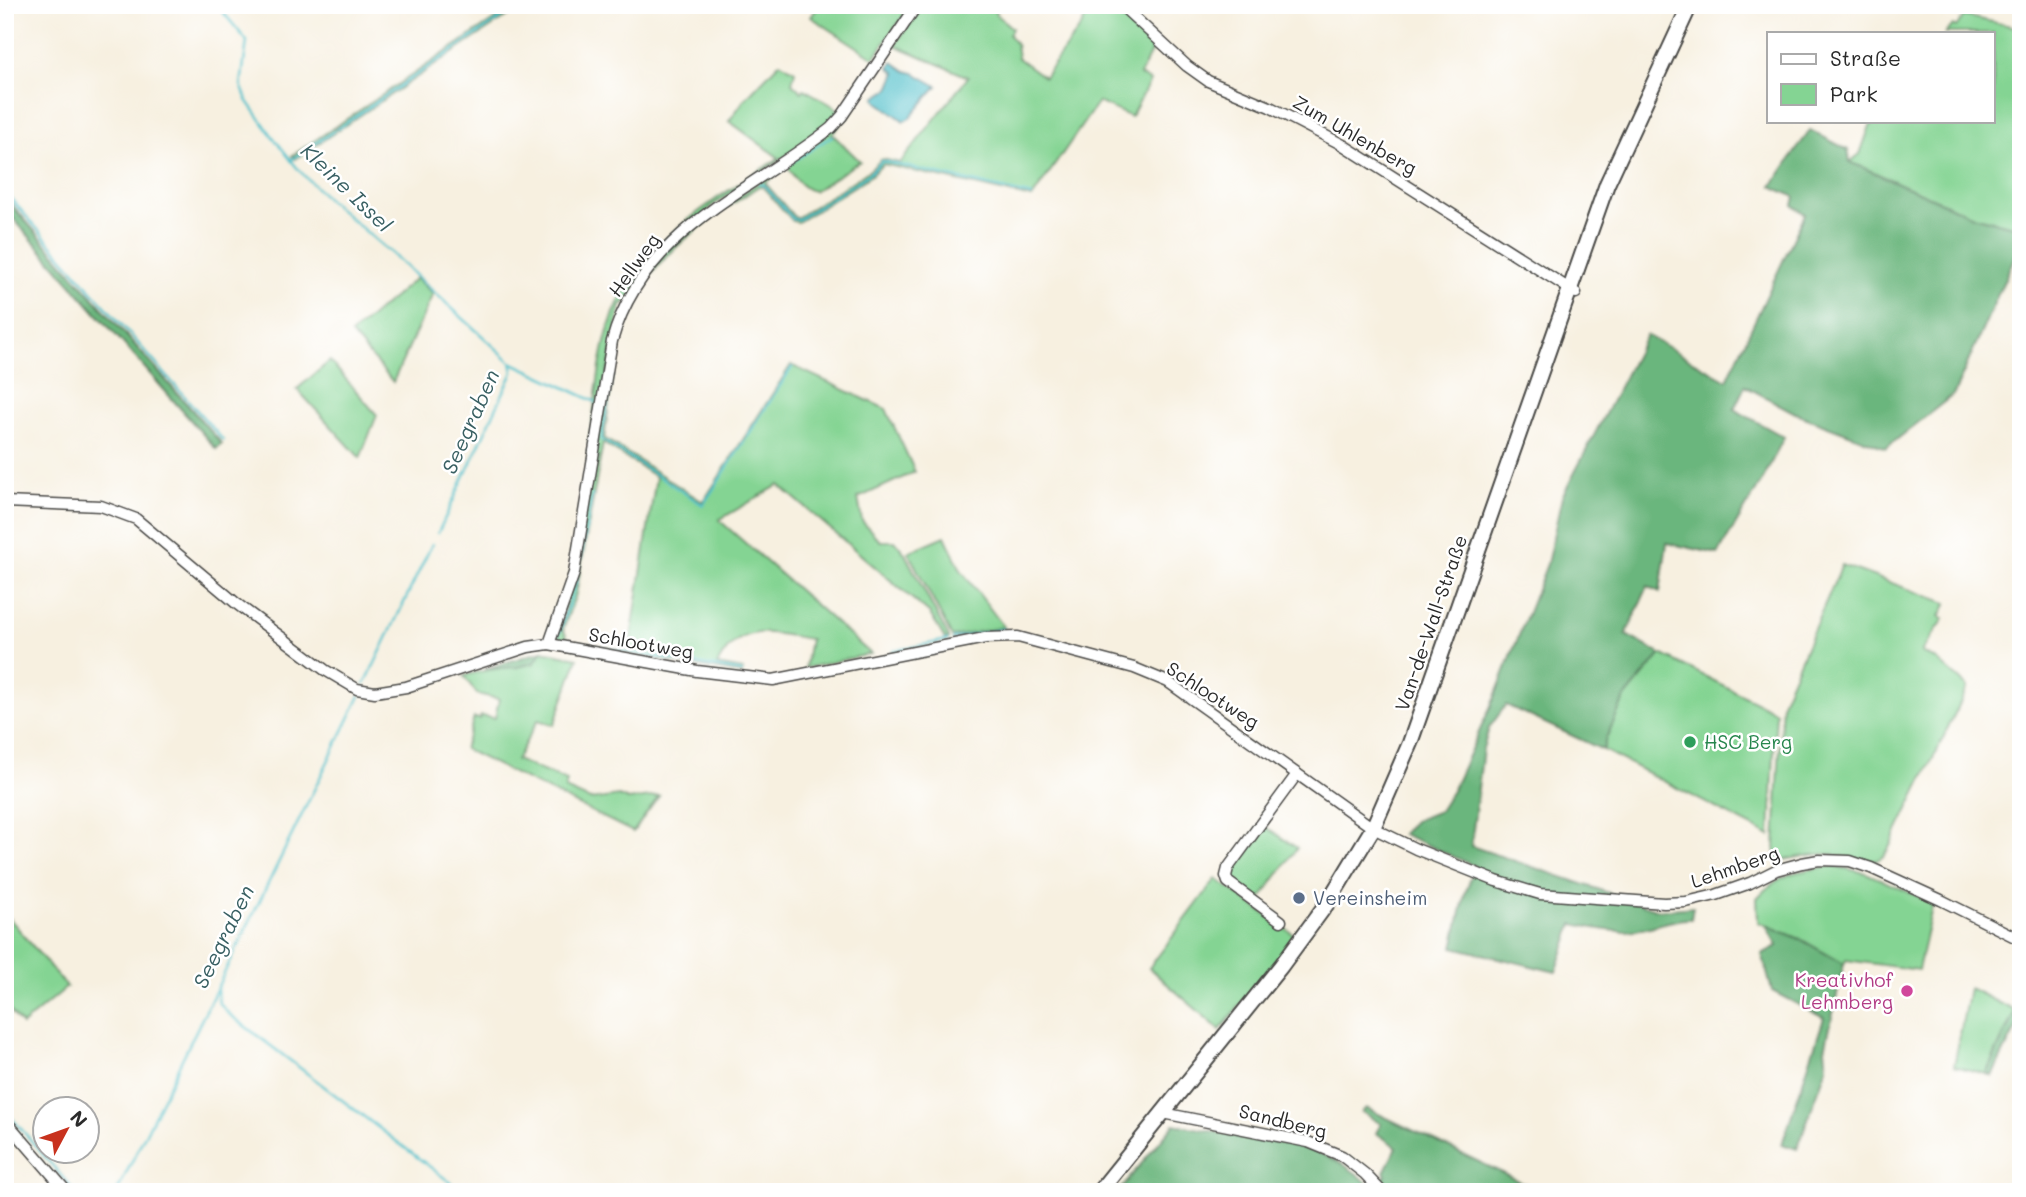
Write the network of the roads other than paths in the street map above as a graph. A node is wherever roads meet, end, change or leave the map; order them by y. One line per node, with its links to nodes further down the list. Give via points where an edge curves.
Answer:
1 (917, 5): 6 (street, Hellweg, via 831,128 694,222 652,263 632,292 612,341 574,573)
2 (1121, 5): 4 (street, Zum Uhlenberg, via 1208,81 1343,145)
3 (1690, 5): 4 (main road, Van-de-Wall-Straße, via 1616,159)
4 (1573, 291): 8 (main road, Van-de-Wall-Straße, via 1410,743)
5 (5, 502): 6 (street, Schlootweg, via 101,506 136,519 248,612 357,689 374,692 406,687)
6 (549, 644): 7 (street, Schlootweg, via 774,680 985,638 1018,637 1134,668 1168,682)
7 (1297, 774): 8 (street, Schlootweg); 9 (street, via 1226,876)
8 (1373, 828): 10 (street, Lehmberg, via 1496,881 1540,894 1591,899 1686,902 1802,863 1850,861); 11 (main road, Van-de-Wall-Straße, via 1314,923)
9 (1281, 921)
10 (2021, 940)
11 (1163, 1113): 14 (main road, Van-de-Wall-Straße); 15 (street, Sandberg, via 1308,1142 1342,1156)
12 (5, 1120): 13 (street)
13 (67, 1192)
14 (1100, 1192)
15 (1382, 1192)

